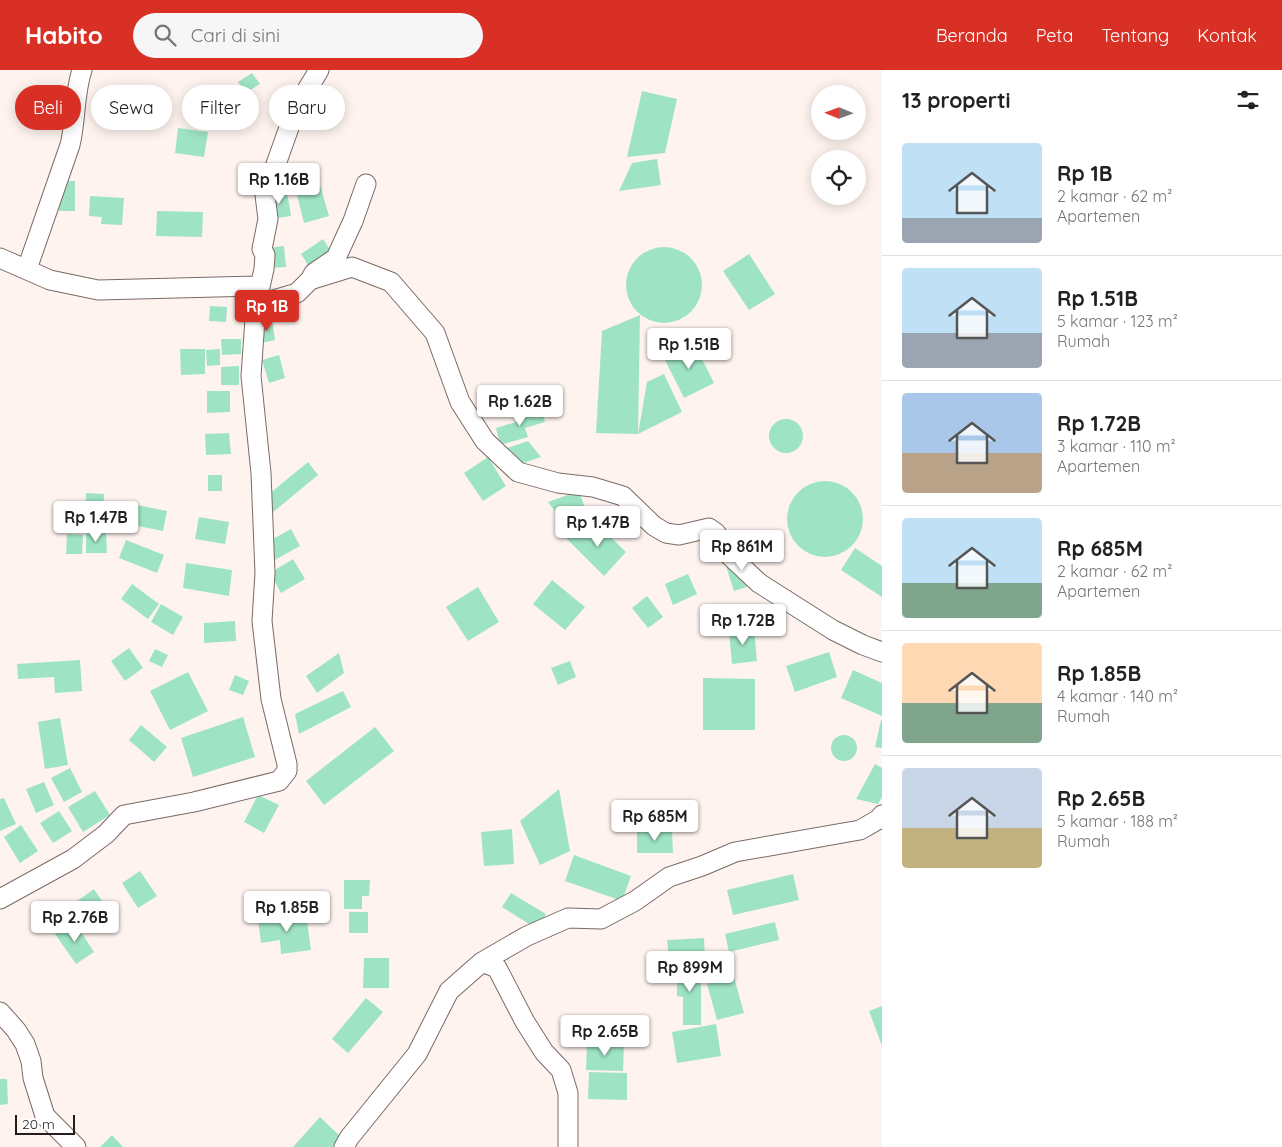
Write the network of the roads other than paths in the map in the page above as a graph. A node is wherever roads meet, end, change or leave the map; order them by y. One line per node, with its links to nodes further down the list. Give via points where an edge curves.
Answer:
1 (82, 70): 5 (street, via 70,145)
2 (318, 70): 7 (street, via 296,108 265,195 268,219 262,249 264,269)
3 (366, 184): 6 (street, via 336,258 314,273)
4 (0, 258): 5 (street)
5 (27, 269): 7 (street, via 50,280 98,290)
6 (310, 280): 8 (street, via 297,292); 9 (street, via 352,267 391,282 434,333 460,402 486,441 518,472 623,496 654,526 666,533 679,535 709,528 716,533 726,552 759,583 833,630)
7 (259, 286): 8 (street)
8 (256, 305): 11 (street, via 251,376 261,473 265,573 262,620 270,699 287,771 280,781 124,815 106,834 73,859)
9 (882, 652)
10 (882, 815): 12 (street, via 860,830 735,852 669,876 635,901 601,919 568,918 527,936)
11 (0, 899)
12 (482, 962): 15 (street, via 450,991 417,1054); 16 (street, via 497,968 544,1052 561,1070 568,1093)
13 (0, 1012): 14 (street, via 25,1044 46,1116)
14 (76, 1147)
15 (344, 1147)
16 (568, 1147)

